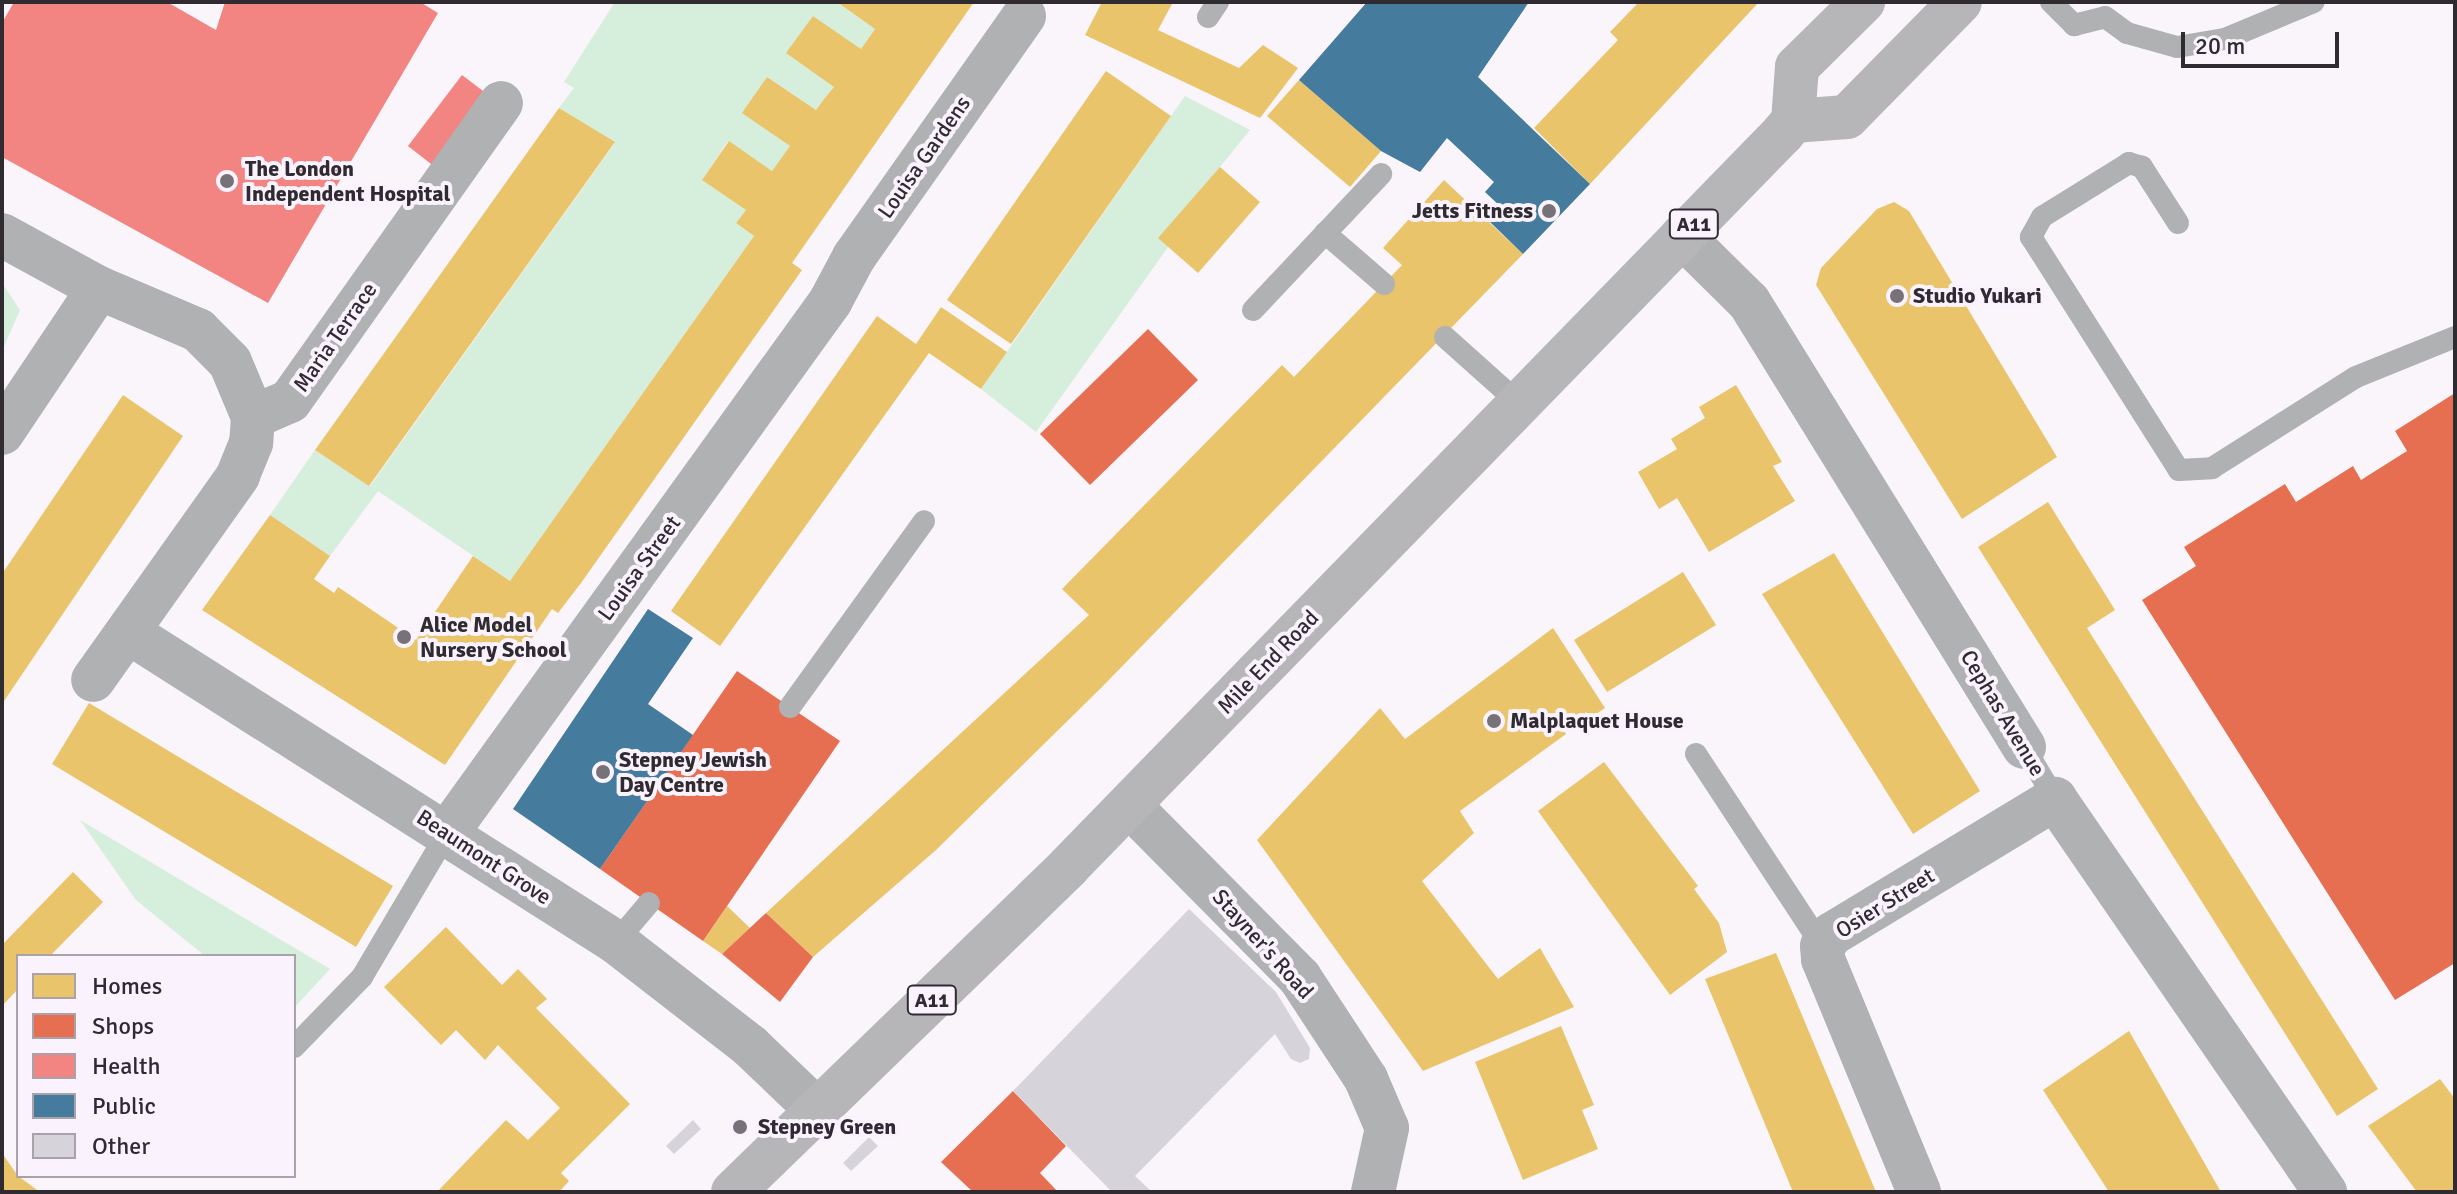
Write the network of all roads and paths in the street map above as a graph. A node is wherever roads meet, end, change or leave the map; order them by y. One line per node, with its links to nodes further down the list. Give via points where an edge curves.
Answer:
1 (1863, 2): 8 (highway, via 1797,67)
2 (1960, 2): 8 (highway, via 1847,117)
3 (2051, 2): 5 (lane, via 2074,25)
4 (2314, 2): 5 (lane, via 2225,39 2177,47 2127,33)
5 (2108, 10)
6 (1024, 16): 16 (street, Louisa Gardens, via 854,257)
7 (501, 103): 21 (street, Maria Terrace, via 290,401)
8 (1793, 121): 13 (highway, Mile End Road / A11)
9 (1381, 174): 11 (lane)
10 (2178, 223): 19 (lane, via 2142,167 2129,163 2042,217 2031,237 2179,470 2212,468 2356,377)
11 (1325, 233): 14 (lane); 17 (lane)
12 (2, 235): 15 (street)
13 (1682, 236): 20 (highway, Mile End Road / A11); 27 (street, Cephas Avenue, via 1749,302)
14 (1384, 284)
15 (99, 288): 21 (street, via 186,324 216,344 242,384); 22 (street)
16 (830, 302): 31 (street, Louisa Street)
17 (1253, 310)
18 (1445, 337): 20 (lane)
19 (2455, 337)
20 (1520, 404): 30 (highway, Mile End Road / A11)
21 (253, 417): 24 (street, via 251,443 238,476)
22 (2, 433)
23 (924, 521): 26 (lane)
24 (128, 632): 25 (street); 31 (street, Beaumont Grove)
25 (93, 680)
26 (790, 707)
27 (2024, 747): 29 (lane, Cephas Avenue)
28 (1696, 754): 34 (lane)
29 (2055, 799): 34 (street, Osier Street, via 1832,934); 40 (street, Cephas Avenue)
30 (1129, 805): 36 (highway, Mile End Road / A11); 38 (street, Stayner's Road, via 1300,978 1366,1079 1387,1128)
31 (447, 833): 33 (street, Beaumont Grove); 35 (lane, via 362,977)
32 (649, 903): 33 (lane)
33 (616, 942): 36 (street, Beaumont Grove, via 750,1046)
34 (1822, 946): 39 (street, Osier Street)
35 (296, 1045)
36 (818, 1111): 37 (highway, Mile End Road / A11)
37 (733, 1192)
38 (1373, 1192)
39 (1919, 1192)
40 (2325, 1192)

